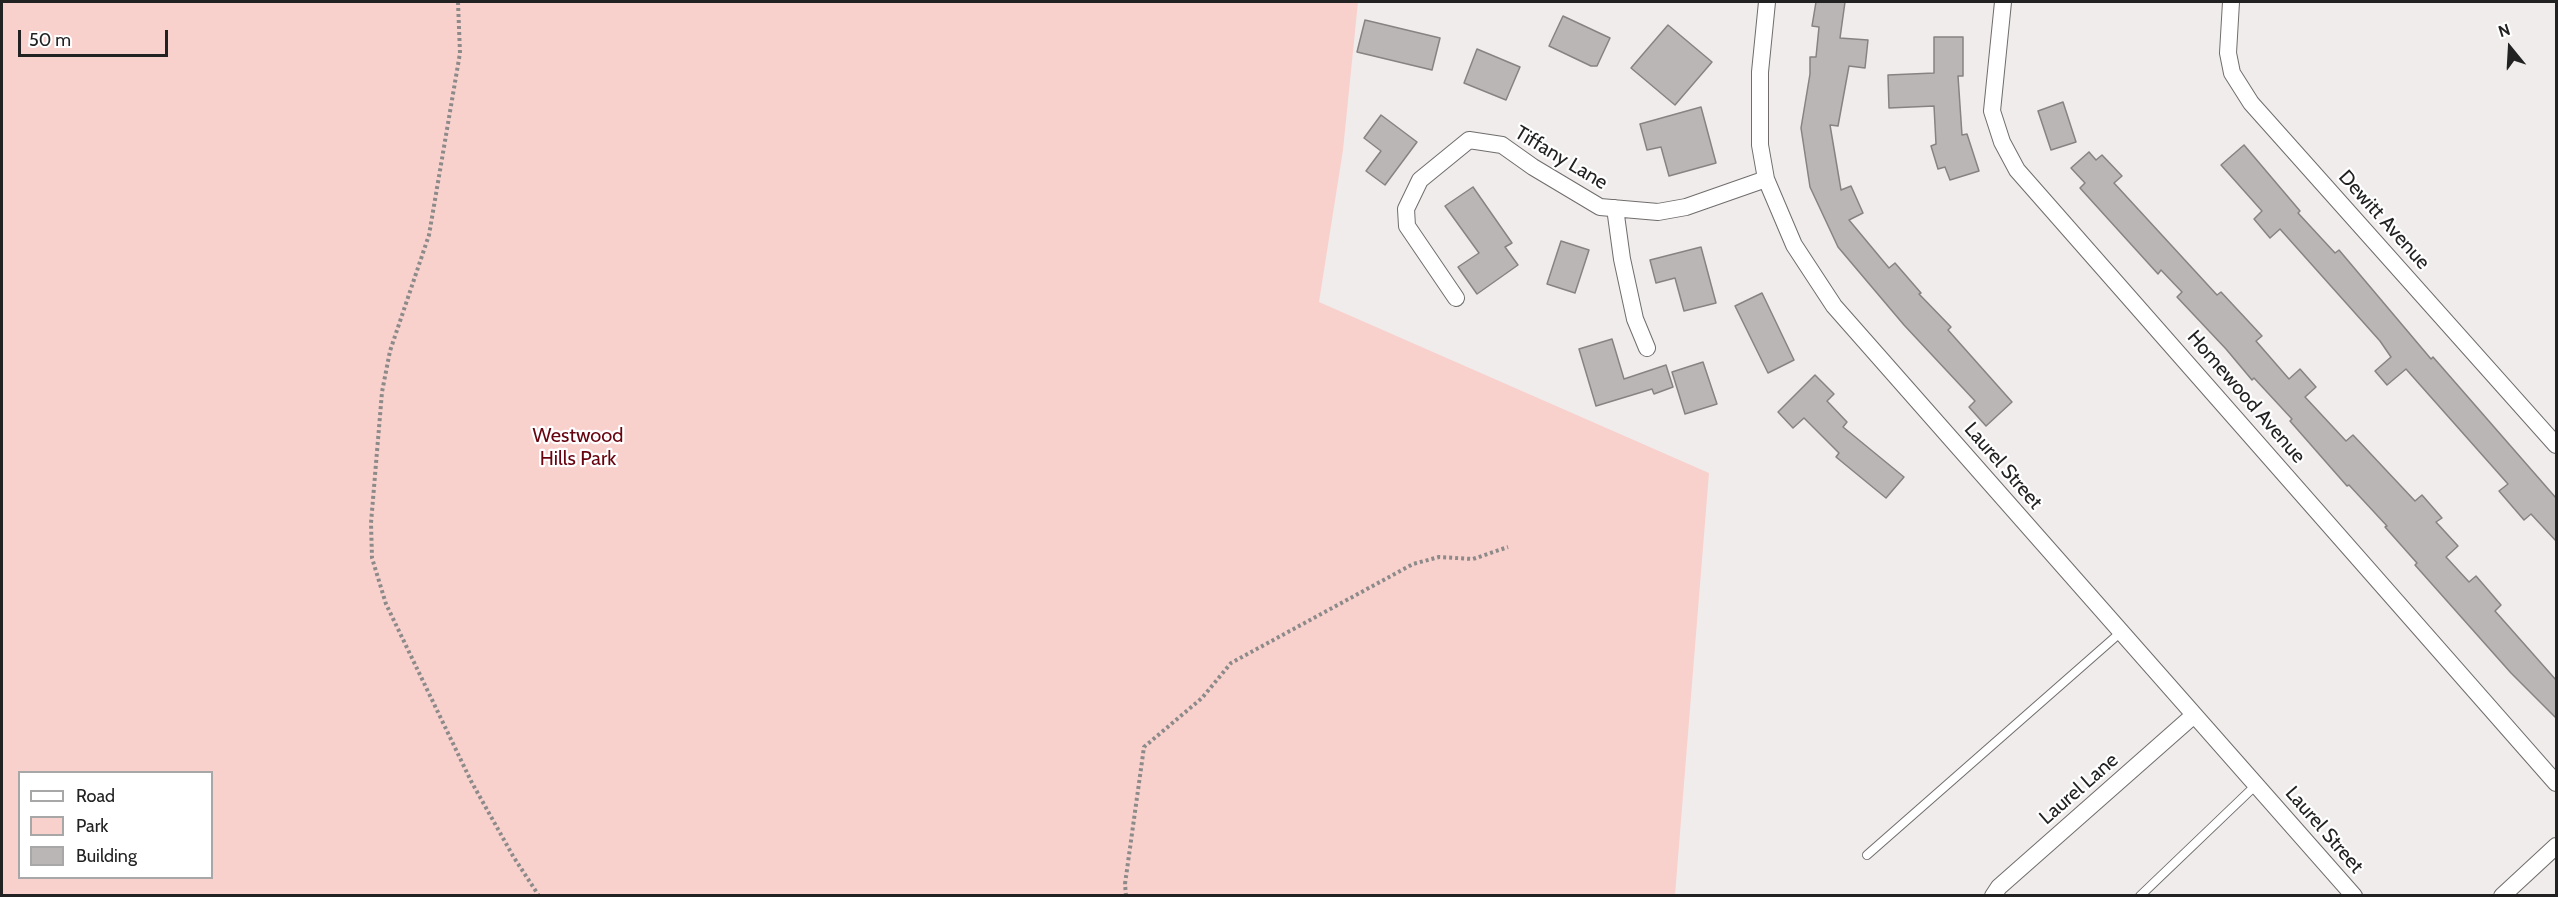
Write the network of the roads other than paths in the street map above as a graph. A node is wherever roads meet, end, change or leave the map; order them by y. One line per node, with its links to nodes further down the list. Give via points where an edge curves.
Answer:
1 (1767, 2): 4 (street, Laurel Street, via 1760,72 1760,145)
2 (2003, 2): 11 (street, Homewood Avenue, via 1992,111 2017,170)
3 (2231, 2): 8 (street, Dewitt Avenue, via 2228,53 2232,73 2251,103)
4 (1766, 179): 5 (street, Tiffany Lane, via 1686,207 1658,212); 9 (street, Laurel Street, via 1794,245 1834,306)
5 (1615, 208): 6 (street, Tiffany Lane, via 1600,207 1502,145 1469,140 1420,180 1406,209 1407,226); 7 (street, Tiffany Lane, via 1635,319)
6 (1456, 298)
7 (1647, 348)
8 (2556, 445)
9 (2121, 632): 10 (street, Laurel Street); 14 (lane)
10 (2194, 715): 12 (street, Laurel Street); 15 (street, Laurel Lane)
11 (2556, 783)
12 (2256, 785): 16 (lane); 17 (street, Laurel Street)
13 (2556, 846): 18 (street)
14 (1867, 855)
15 (1993, 896)
16 (2140, 896)
17 (2354, 896)
18 (2502, 896)

